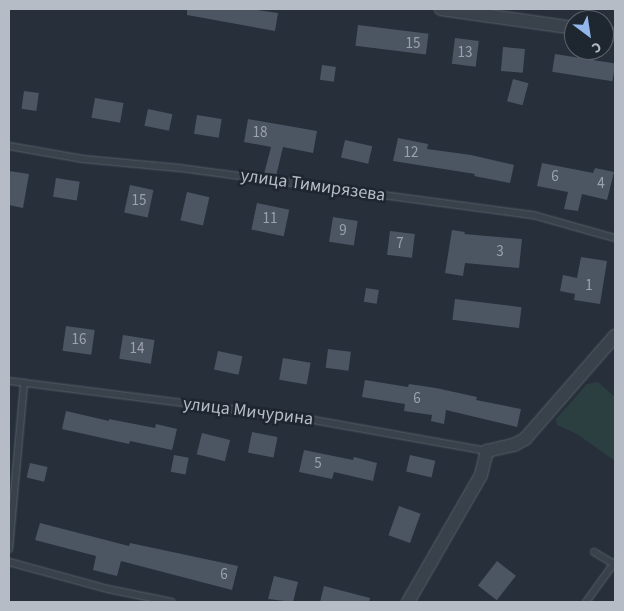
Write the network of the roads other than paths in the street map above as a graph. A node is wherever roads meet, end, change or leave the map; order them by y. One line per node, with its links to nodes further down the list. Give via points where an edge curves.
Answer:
1 (441, 9): 2 (street)
2 (564, 27)
3 (9, 146): 4 (lane, улица Тимирязева, via 83,159 216,173 533,215)
4 (615, 238)
5 (615, 336): 8 (street, via 525,438 514,445)
6 (9, 381): 7 (lane, улица Мичурина)
7 (24, 383): 8 (lane, улица Мичурина, via 308,418); 9 (lane)
8 (487, 451): 14 (street, via 481,475)
9 (9, 549)
10 (594, 552): 12 (lane)
11 (9, 562): 13 (lane)
12 (614, 563): 15 (lane)
13 (172, 602)
14 (408, 602)
15 (586, 602)

